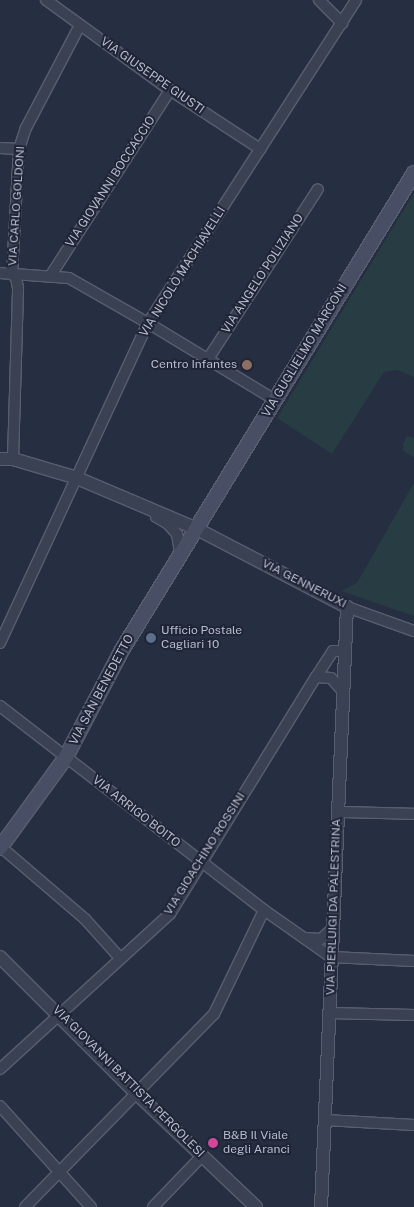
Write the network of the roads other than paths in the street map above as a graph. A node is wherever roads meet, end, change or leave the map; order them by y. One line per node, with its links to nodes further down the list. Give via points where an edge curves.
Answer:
1 (46, 0): 5 (street, VIA GIUSEPPE GIUSTI)
2 (320, 0): 4 (street)
3 (356, 0): 4 (street, VIA NICOLÒ MACHIAVELLI)
4 (342, 23): 9 (street, VIA NICOLÒ MACHIAVELLI)
5 (80, 25): 6 (street, VIA GIUSEPPE GIUSTI); 8 (street, VIA CARLO GOLDONI, via 26,128)
6 (170, 90): 9 (street, VIA GIUSEPPE GIUSTI); 14 (street, VIA GIOVANNI BOCCACCIO)
7 (0, 148): 8 (street)
8 (19, 149): 13 (street, VIA CARLO GOLDONI)
9 (260, 149): 15 (street, VIA NICOLÒ MACHIAVELLI)
10 (414, 174): 17 (main road, VIA GUGLIELMO MARCONI)
11 (318, 189): 16 (street, VIA ANGELO POLIZIANO)
12 (0, 273): 13 (street)
13 (12, 274): 14 (street); 18 (street, VIA CARLO GOLDONI, via 18,288)
14 (51, 275): 15 (street, via 69,278)
15 (148, 323): 16 (street); 19 (street, VIA NICOLÒ MACHIAVELLI)
16 (208, 359): 17 (street)
17 (275, 400): 21 (main road, VIA GUGLIELMO MARCONI)
18 (6, 459): 19 (street, VIA GENNERUXI)
19 (77, 478): 20 (street, VIA GENNERUXI); 25 (street, VIA NICOLÒ MACHIAVELLI)
20 (152, 510): 21 (street, VIA GENNERUXI); 22 (street, via 176,534)
21 (197, 529): 22 (main road, VIA SAN BENEDETTO); 23 (street, VIA GENNERUXI)
22 (180, 554): 30 (main road, VIA SAN BENEDETTO, via 122,650)
23 (347, 607): 24 (street, VIA GENNERUXI); 26 (street, VIA PIERLUIGI DA PALESTRINA)
24 (414, 631)
25 (0, 643)
26 (344, 651): 27 (street, VIA GIOACHINO ROSSINI, via 333,651); 28 (street, VIA PIERLUIGI DA PALESTRINA)
27 (316, 677): 28 (street, via 331,678); 34 (street, VIA GIOACHINO ROSSINI)
28 (343, 692): 31 (street, VIA PIERLUIGI DA PALESTRINA)
29 (0, 706): 30 (street, VIA ARRIGO BOITO)
30 (66, 757): 33 (main road, VIA SAN BENEDETTO); 34 (street, VIA ARRIGO BOITO)
31 (338, 812): 32 (street); 36 (street, VIA PIERLUIGI DA PALESTRINA)
32 (414, 814)
33 (1, 847): 40 (street, via 85,919)
34 (201, 862): 35 (street, VIA ARRIGO BOITO); 40 (street, VIA GIOACHINO ROSSINI, via 170,914)
35 (264, 910): 37 (street, VIA ARRIGO BOITO); 46 (street, via 214,1014)
36 (332, 929): 37 (street, via 321,939); 39 (street, VIA PIERLUIGI DA PALESTRINA)
37 (303, 938): 39 (street, VIA ARRIGO BOITO)
38 (0, 957): 43 (street, VIA GIOVANNI BATTISTA PERGOLESI)
39 (331, 957): 41 (street); 42 (street, VIA PIERLUIGI DA PALESTRINA)
40 (120, 958): 43 (street, VIA GIOACHINO ROSSINI)
41 (414, 961)
42 (329, 1013): 44 (street); 48 (street, VIA PIERLUIGI DA PALESTRINA)
43 (59, 1015): 45 (street, VIA GIOACHINO ROSSINI); 46 (street, VIA GIOVANNI BATTISTA PERGOLESI)
44 (414, 1015)
45 (0, 1068)
46 (138, 1094): 50 (street, VIA GIOVANNI BATTISTA PERGOLESI); 51 (street)
47 (0, 1106): 51 (street)
48 (325, 1120): 49 (street); 56 (street, VIA PIERLUIGI DA PALESTRINA)
49 (414, 1125)
50 (202, 1156): 54 (street); 55 (street, VIA GIOVANNI BATTISTA PERGOLESI)
51 (60, 1173): 52 (street); 53 (street)
52 (25, 1207)
53 (91, 1207)
54 (153, 1207)
55 (254, 1207)
56 (320, 1207)

